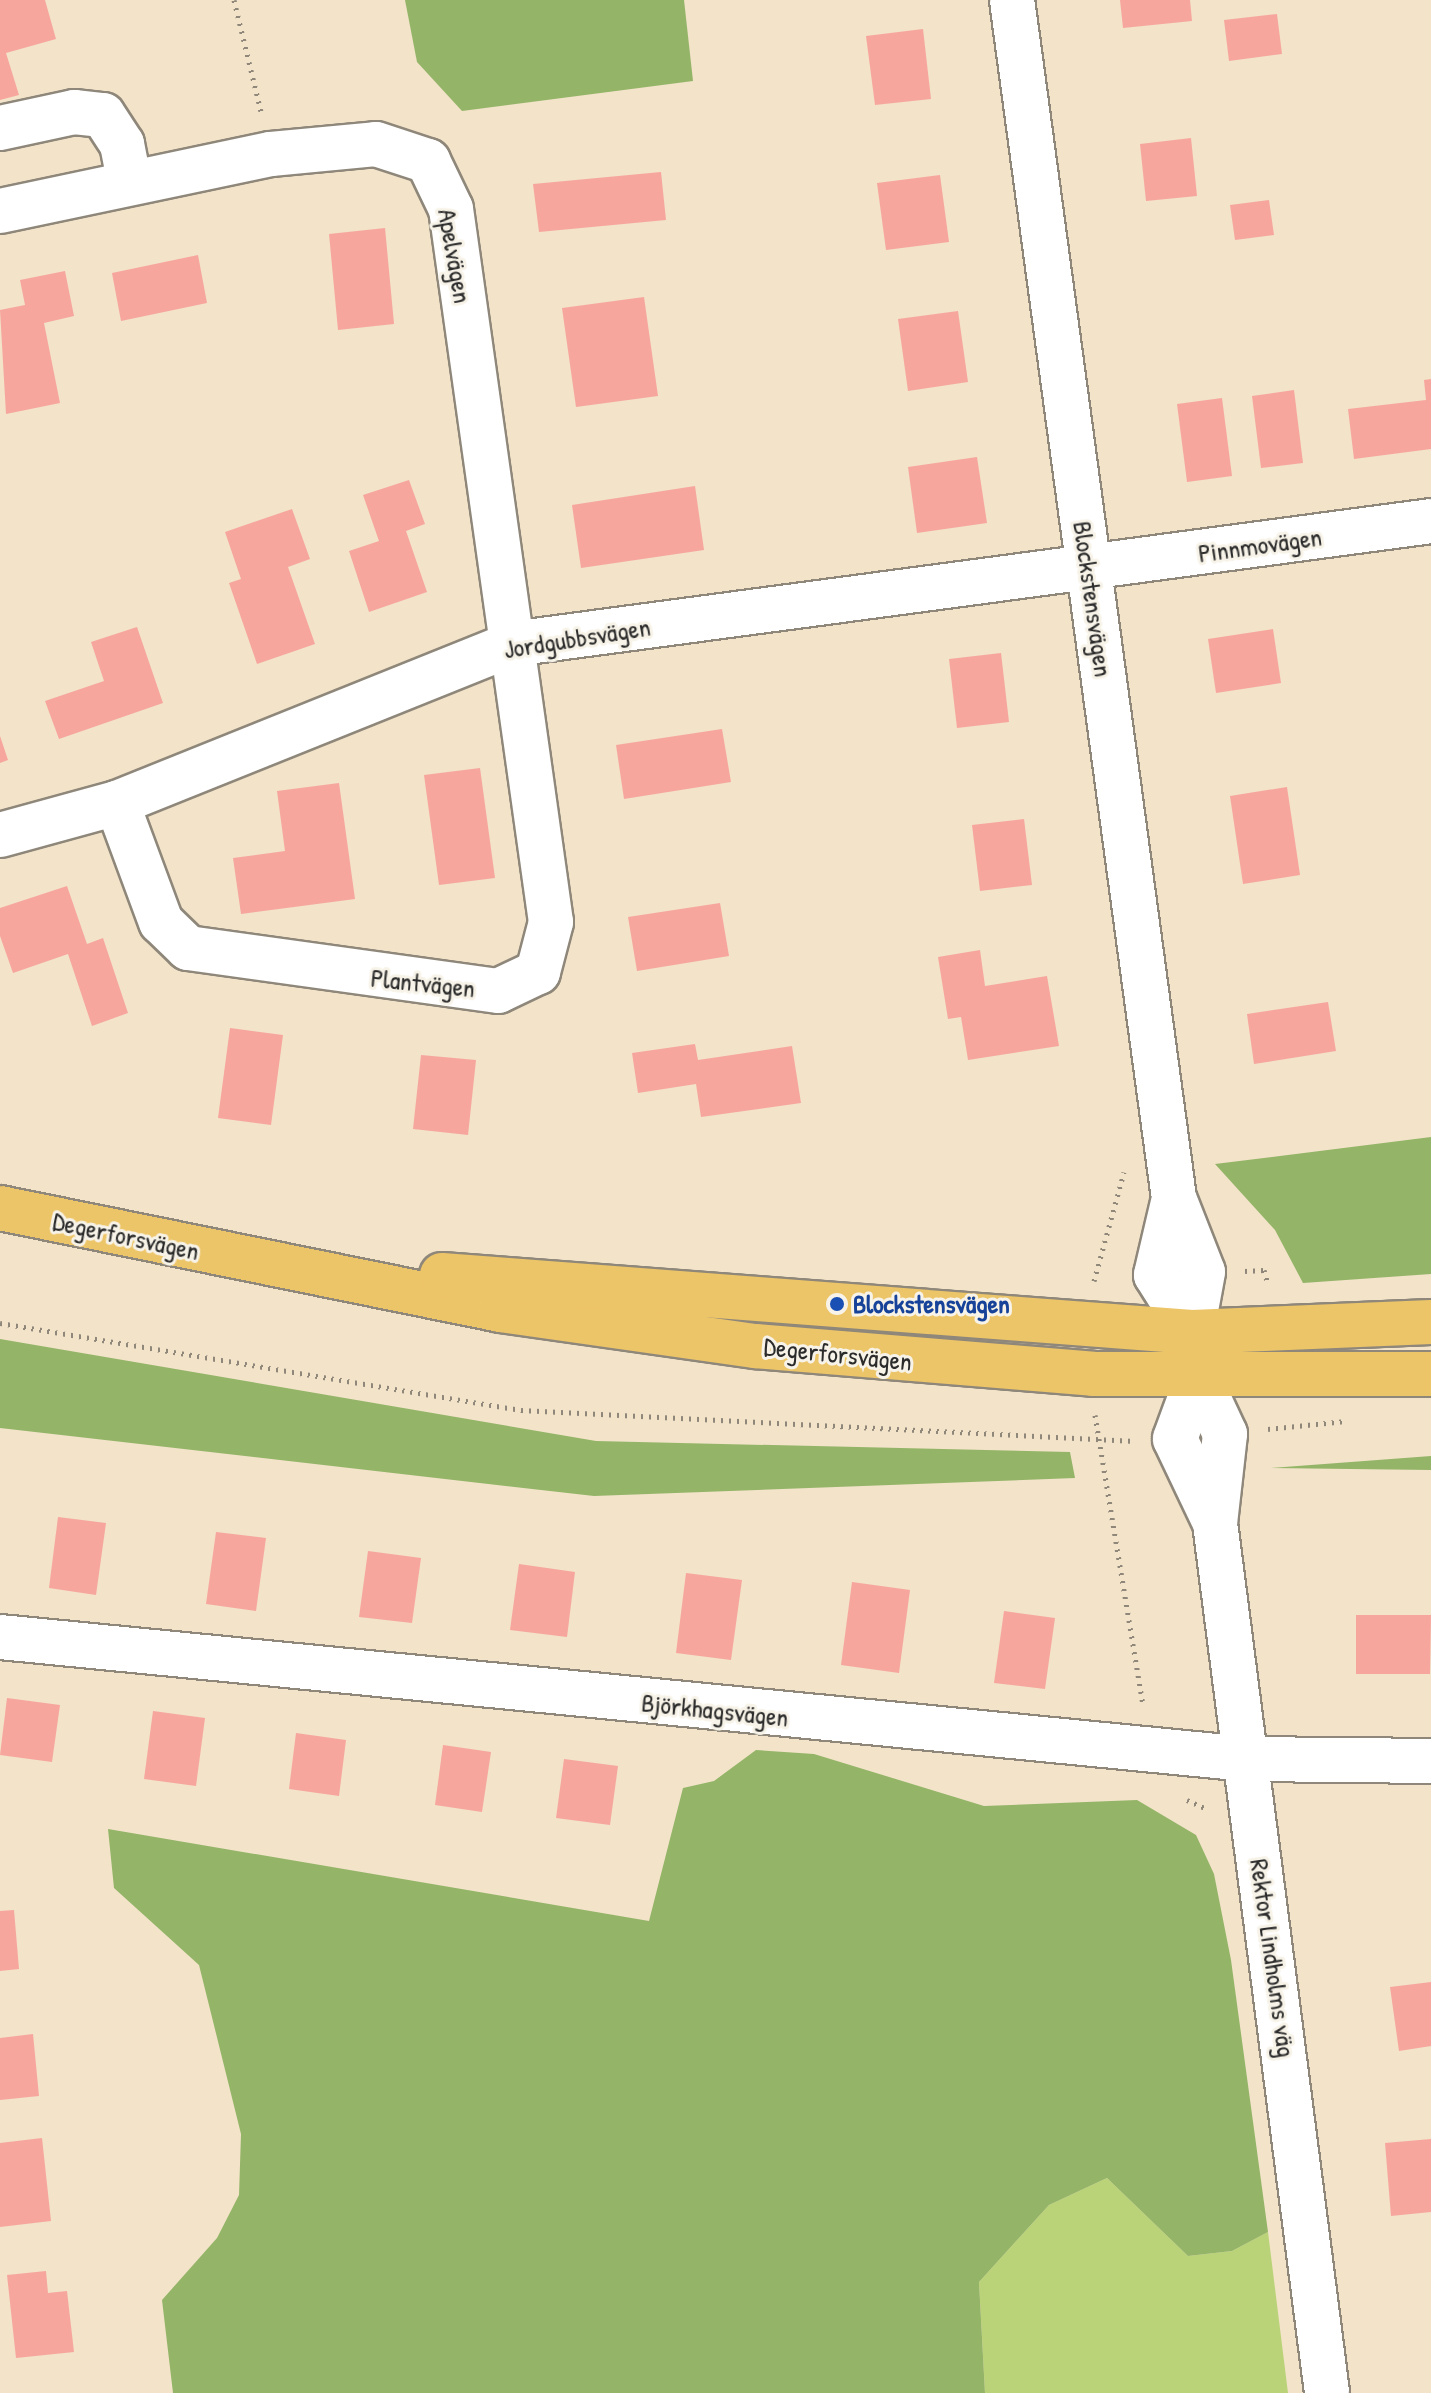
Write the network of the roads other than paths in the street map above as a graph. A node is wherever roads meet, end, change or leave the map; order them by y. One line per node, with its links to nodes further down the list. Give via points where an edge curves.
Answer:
1 (1012, 0): 6 (street, Blockstensvägen)
2 (0, 128): 3 (street, via 74,112 103,115 122,144)
3 (129, 181): 4 (street, Apelvägen); 7 (street, Apelvägen, via 271,154 376,144 428,161 451,209)
4 (0, 211)
5 (1431, 521): 6 (street, Pinnmovägen)
6 (1089, 569): 7 (street, Jordgubbsvägen); 13 (street, Blockstensvägen, via 1174,1198 1203,1272)
7 (512, 644): 8 (street, Jordgubbsvägen); 8 (street, Plantvägen, via 551,922 538,972 498,991 188,948 161,922)
8 (117, 803): 9 (street, Jordgubbsvägen)
9 (0, 835)
10 (0, 1208): 11 (main road, Degerforsvägen)
11 (252, 1262): 13 (main road, Degerforsvägen); 15 (main road, Degerforsvägen, via 501,1310 755,1346 994,1368)
12 (1431, 1322): 13 (main road, Degerforsvägen)
13 (1192, 1332): 15 (main road)
14 (1431, 1374): 15 (main road, Degerforsvägen)
15 (1198, 1376): 17 (street, Rektor Lindholms väg, via 1225,1434 1215,1523)
16 (0, 1637): 17 (street, Björkhagsvägen)
17 (1247, 1759): 18 (street, Björkhagsvägen); 19 (street, Rektor Lindholms väg)
18 (1431, 1761)
19 (1327, 2393)

